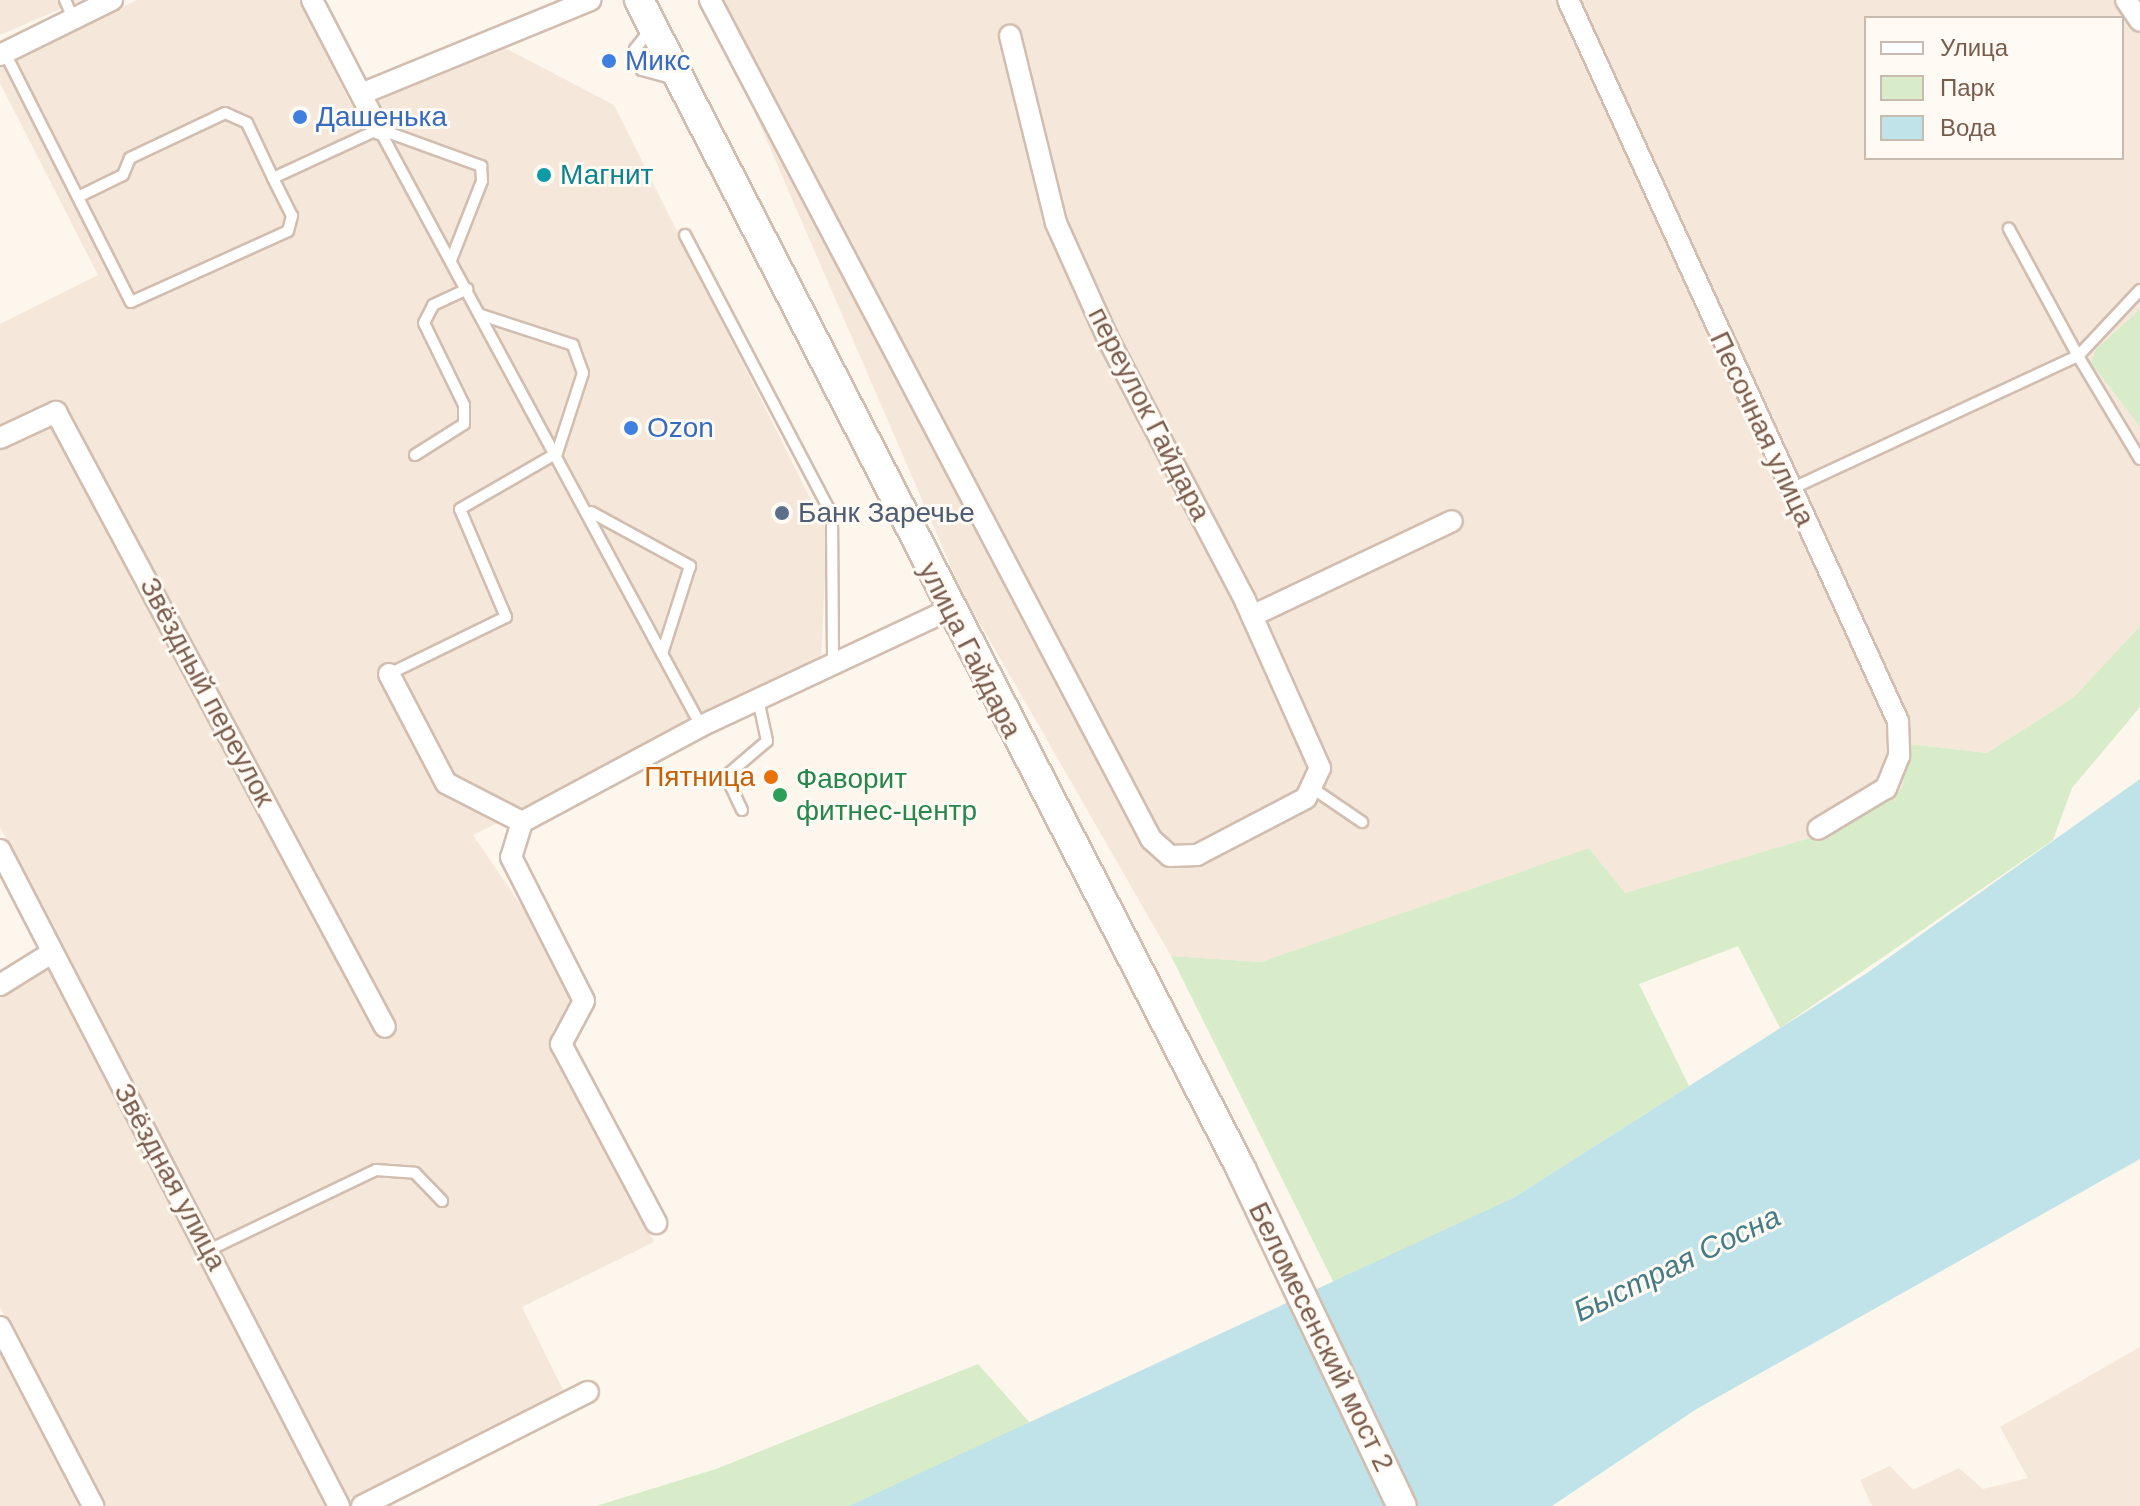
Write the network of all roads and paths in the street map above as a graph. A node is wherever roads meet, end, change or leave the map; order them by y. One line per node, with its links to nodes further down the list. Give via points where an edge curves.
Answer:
1 (112, 0): 8 (street)
2 (312, 0): 12 (street)
3 (590, 0): 12 (street)
4 (639, 0): 30 (main road, улица Гайдара)
5 (710, 0): 37 (street, via 1155,844 1170,856 1197,855)
6 (1568, 0): 27 (street, Песочная улица)
7 (2126, 0): 9 (street)
8 (69, 9): 11 (street)
9 (2140, 21)
10 (1010, 36): 31 (street, переулок Гайдара, via 1056,223 1109,341)
11 (2, 54): 15 (lane)
12 (361, 94): 13 (street)
13 (379, 129): 14 (lane); 18 (lane); 18 (lane, via 481,166 482,181)
14 (273, 178): 15 (lane, via 247,123 231,113 132,157 123,175); 15 (lane, via 293,219 286,232 131,302)
15 (78, 197)
16 (2009, 229): 22 (lane)
17 (685, 235): 33 (lane, via 832,515)
18 (451, 260): 19 (lane)
19 (467, 289): 21 (lane); 25 (lane, via 433,305 424,323 464,405 464,424)
20 (2140, 290): 22 (lane)
21 (481, 315): 24 (lane); 24 (lane, via 581,353 583,373)
22 (2078, 356): 26 (lane); 27 (lane)
23 (0, 438): 45 (street, Звёздный переулок, via 56,412)
24 (557, 453): 28 (lane); 34 (lane, via 460,509 506,617)
25 (415, 455)
26 (2140, 459)
27 (1789, 490): 41 (street, Песочная улица, via 1900,738 1886,788)
28 (591, 512): 32 (lane); 32 (lane, via 690,566)
29 (1452, 521): 31 (street)
30 (949, 610): 33 (street); 46 (main road, улица Гайдара)
31 (1252, 616): 37 (street, переулок Гайдара, via 1316,756)
32 (662, 654): 36 (lane)
33 (833, 663): 35 (street)
34 (389, 674): 39 (street, via 446,783)
35 (758, 699): 36 (street); 38 (lane, via 767,741 726,776)
36 (701, 726): 39 (street)
37 (1317, 785): 40 (lane)
38 (742, 810)
39 (522, 822): 48 (street, via 511,857 584,1001 561,1044)
40 (1362, 822)
41 (1818, 829)
42 (0, 850): 43 (street, Звёздная улица)
43 (53, 952): 44 (street); 49 (street, Звёздная улица)
44 (0, 985)
45 (385, 1027)
46 (1241, 1169): 55 (main road, Беломесенский мост 2)
47 (442, 1201): 49 (lane, via 415,1173 376,1170)
48 (656, 1223)
49 (209, 1250): 53 (street, Звёздная улица)
50 (0, 1327): 52 (street)
51 (588, 1392): 54 (street)
52 (93, 1506)
53 (339, 1506)
54 (362, 1506)
55 (1402, 1506)

